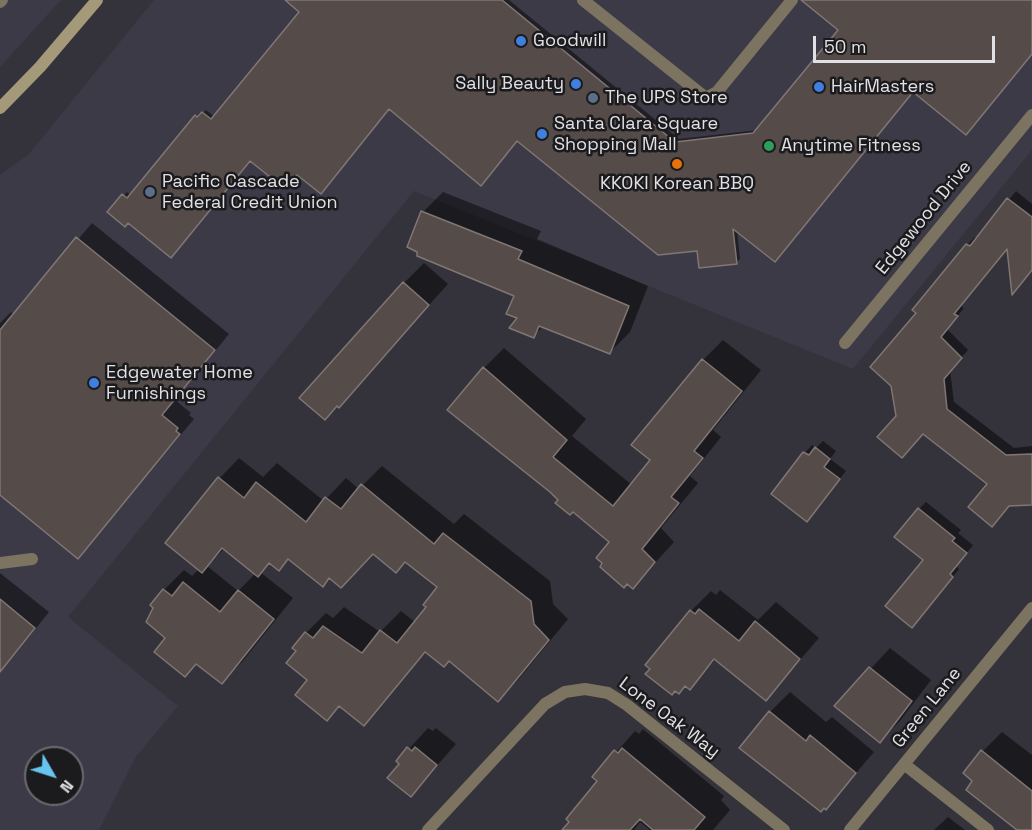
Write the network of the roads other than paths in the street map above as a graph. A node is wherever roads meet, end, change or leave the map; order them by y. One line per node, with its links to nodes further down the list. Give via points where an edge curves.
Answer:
1 (97, 0): 4 (street)
2 (583, 0): 3 (street, via 706,98 717,92)
3 (792, 0)
4 (0, 108)
5 (1032, 115): 6 (street, Edgewood Drive)
6 (845, 343)
7 (32, 559): 8 (street)
8 (0, 563)
9 (1032, 608): 10 (street, Green Lane)
10 (904, 764): 13 (street, Green Lane); 14 (street)
11 (428, 830): 12 (street, Lone Oak Way, via 545,704 565,692 585,689 608,693 627,705)
12 (784, 830)
13 (850, 830)
14 (988, 830)

